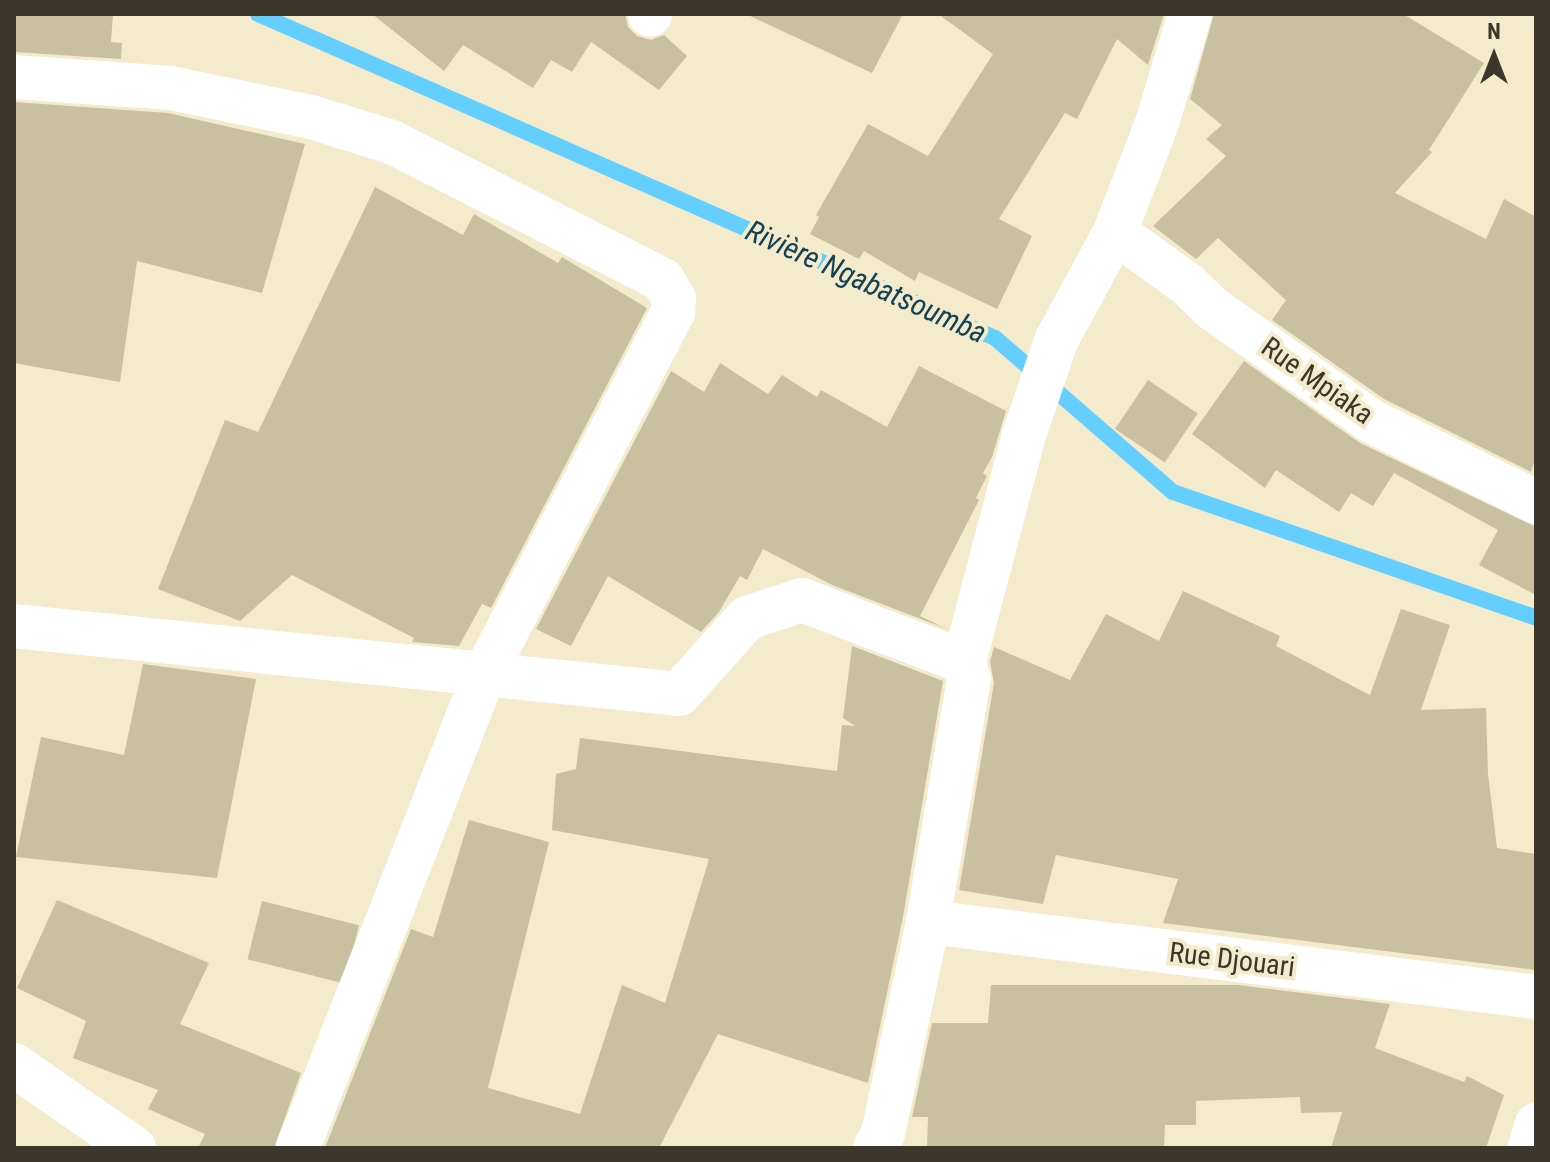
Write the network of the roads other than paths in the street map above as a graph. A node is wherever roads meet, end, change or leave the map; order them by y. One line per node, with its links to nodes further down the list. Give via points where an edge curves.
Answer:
1 (1190, 14): 3 (street, via 1157,123)
2 (14, 77): 7 (street, via 171,88 311,117 365,134 461,174 667,285 673,312)
3 (1115, 232): 4 (street, Rue Mpiaka, via 1371,421); 6 (street, via 1056,341 1023,438)
4 (1536, 502)
5 (14, 626): 7 (street)
6 (964, 662): 7 (street, via 802,600 747,618 679,694); 8 (street, via 969,679)
7 (484, 675): 13 (street)
8 (928, 922): 9 (street, Rue Djouari); 14 (street, via 883,1133)
9 (1536, 997)
10 (14, 1065): 12 (street)
11 (1536, 1125): 15 (street)
12 (134, 1148)
13 (298, 1148)
14 (875, 1148)
15 (1530, 1148)

